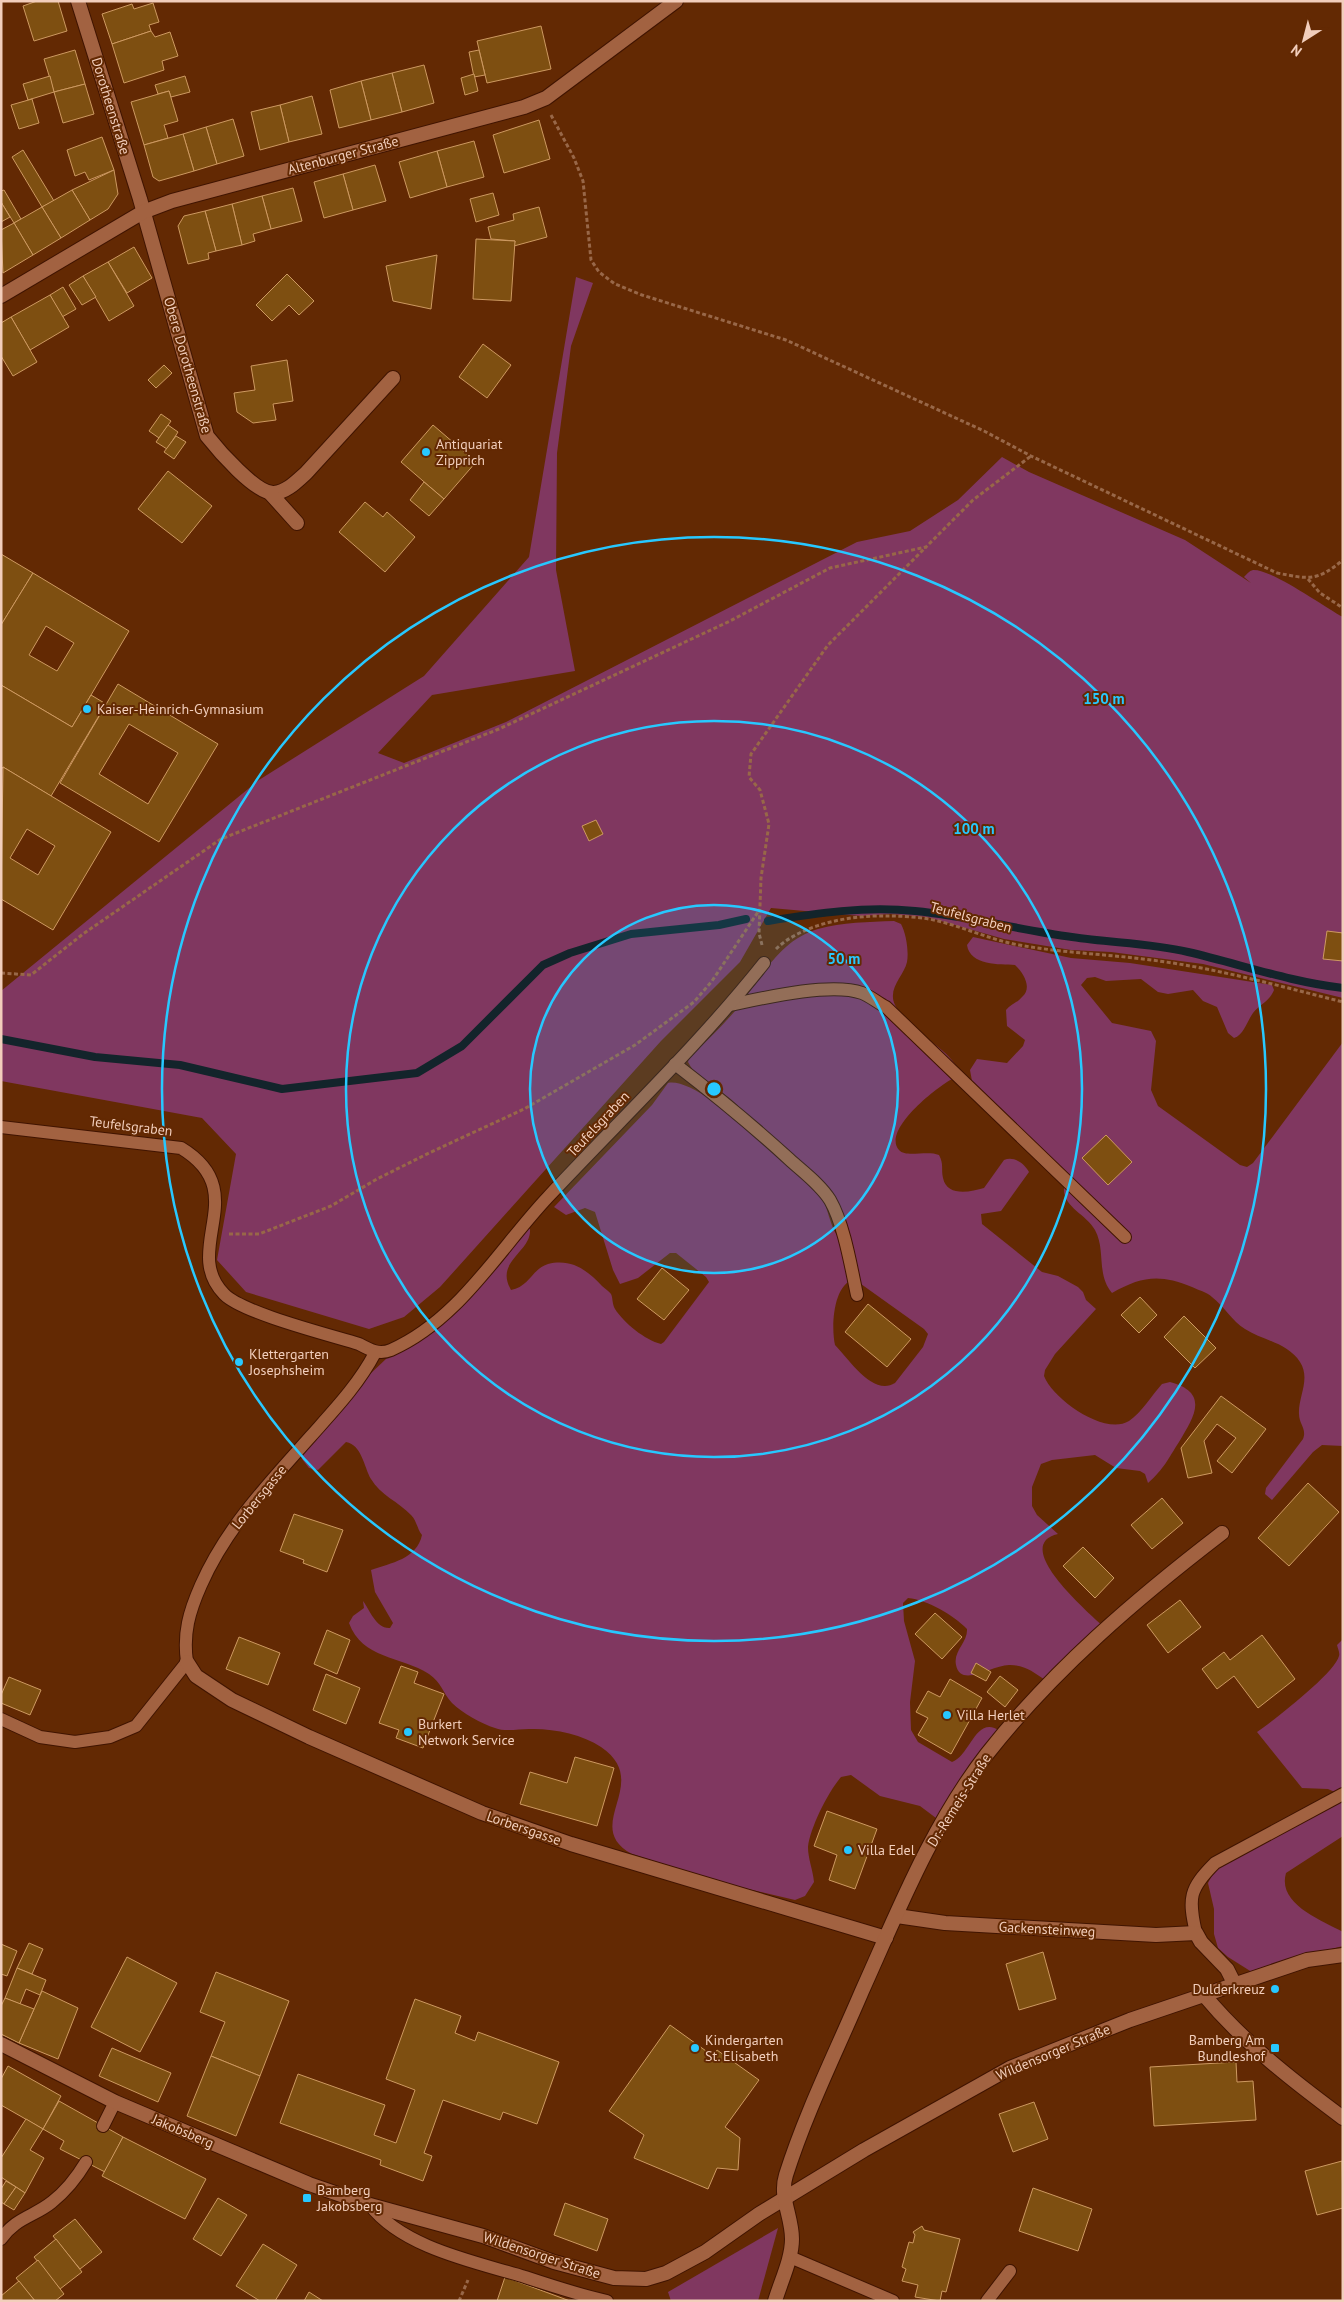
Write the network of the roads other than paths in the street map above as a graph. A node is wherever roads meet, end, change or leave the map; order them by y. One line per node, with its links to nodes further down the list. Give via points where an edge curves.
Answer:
1 (78, 1): 3 (street, Dorotheenstraße)
2 (676, 1): 3 (street, Altenburger Straße, via 546,98 524,107 172,201)
3 (143, 212): 4 (street, Altenburger Straße); 6 (street, Obere Dorotheenstraße, via 207,436 230,463)
4 (1, 296)
5 (393, 378): 6 (street, via 292,486)
6 (270, 493): 7 (street, Obere Dorotheenstraße)
7 (297, 523)
8 (764, 963): 9 (lane, Teufelsgraben)
9 (730, 1005): 10 (lane, Teufelsgraben); 12 (lane, via 832,990 862,993 886,1007)
10 (675, 1064): 13 (lane, via 819,1186 837,1218); 14 (lane, Teufelsgraben, via 547,1198 446,1313 404,1343 389,1351)
11 (1, 1127): 14 (lane, Teufelsgraben, via 180,1148 197,1158 213,1180 216,1200 209,1262 211,1273 223,1293 248,1308 360,1344)
12 (1125, 1236)
13 (857, 1295)
14 (375, 1353): 16 (lane, Lorbersgasse, via 352,1390 249,1506 211,1564 194,1602 184,1640)
15 (1222, 1533): 19 (street, Dr.-Remeis-Straße, via 1124,1611 1042,1689 986,1756 956,1800 930,1845)
16 (187, 1662): 17 (lane, via 136,1726 110,1737 75,1742 40,1737); 21 (street, Lorbersgasse, via 196,1676 232,1700 482,1813 572,1844)
17 (1, 1719)
18 (1343, 1794): 20 (lane, via 1214,1863 1191,1892)
19 (897, 1916): 20 (street, Gackensteinweg, via 945,1923 1156,1935); 21 (street, Dr.-Remeis-Straße)
20 (1196, 1933): 23 (street, via 1227,1968)
21 (886, 1938): 30 (street, Dr.-Remeis-Straße, via 810,2112 786,2177)
22 (1343, 1955): 23 (street, Wildensorger Straße, via 1307,1960)
23 (1235, 1985): 24 (street, Wildensorger Straße)
24 (1204, 1996): 27 (street, via 1266,2058); 30 (street, Wildensorger Straße, via 1130,2020 1010,2068 905,2125)
25 (1, 2044): 26 (street, Jakobsberg)
26 (115, 2102): 28 (lane); 31 (street, Jakobsberg, via 309,2184)
27 (1343, 2118)
28 (103, 2126)
29 (86, 2162): 32 (lane, via 76,2178 51,2202 11,2226)
30 (784, 2199): 31 (street, Wildensorger Straße, via 666,2273 630,2279 614,2278 554,2262 482,2236); 33 (street, via 791,2225)
31 (370, 2205): 35 (lane, via 381,2219 444,2252)
32 (1, 2238)
33 (790, 2257): 36 (street); 37 (lane)
34 (1010, 2271): 38 (lane)
35 (607, 2301)
36 (775, 2301)
37 (892, 2301)
38 (987, 2301)

